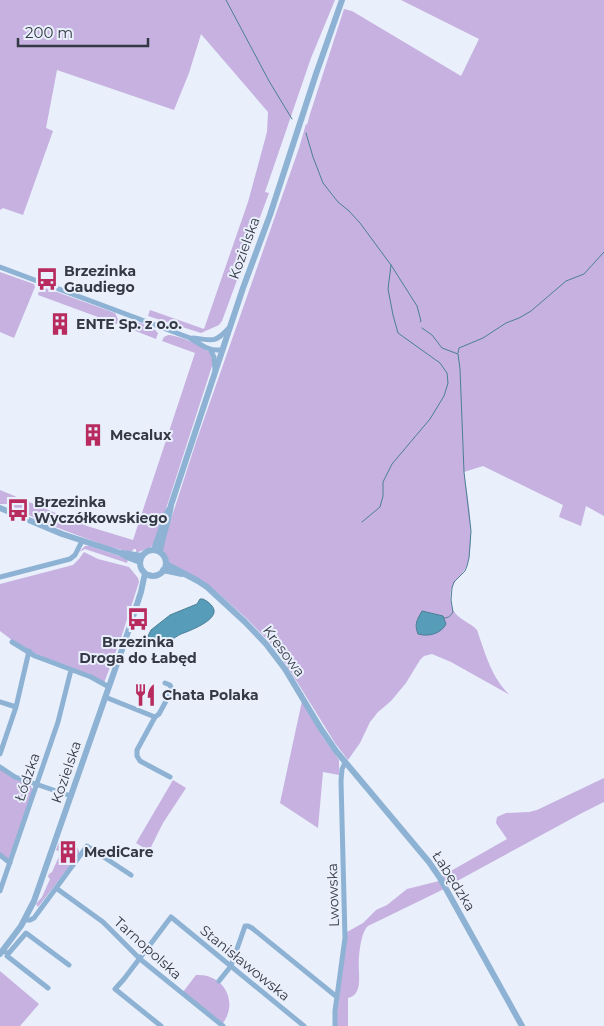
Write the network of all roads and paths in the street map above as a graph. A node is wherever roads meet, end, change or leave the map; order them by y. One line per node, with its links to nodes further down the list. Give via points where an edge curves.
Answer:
1 (342, 0): 3 (street, Kozielska)
2 (0, 267): 4 (street)
3 (230, 328): 5 (street); 7 (street, Kozielska)
4 (190, 338): 5 (street); 6 (street)
5 (210, 341): 7 (street)
6 (210, 349): 7 (street); 8 (street)
7 (223, 349): 8 (street, Kozielska)
8 (215, 371): 11 (street, Kozielska)
9 (0, 508): 10 (street)
10 (82, 541): 12 (street); 15 (street, via 70,559)
11 (157, 551): 12 (street, via 148,551); 13 (street, via 164,556)
12 (141, 559): 14 (street, via 141,568)
13 (164, 567): 14 (street, via 158,575); 26 (street, Kresowa, via 207,587 250,626 285,669)
14 (148, 574): 20 (street, Kozielska)
15 (0, 577)
16 (12, 642): 17 (street)
17 (29, 651): 18 (street); 23 (street)
18 (71, 670): 20 (street); 29 (street, Łódzka)
19 (165, 683): 24 (street, via 172,690)
20 (109, 687): 21 (street, Kozielska)
21 (105, 697): 24 (street); 30 (street, Kozielska)
22 (0, 702): 23 (street)
23 (16, 707): 25 (street)
24 (155, 717): 28 (street, via 136,754 140,761)
25 (0, 754)
26 (345, 763): 43 (street, Lwowska, via 341,780 345,938); 48 (street, Łabędzka, via 440,878)
27 (0, 768): 29 (street)
28 (170, 777)
29 (37, 785): 30 (street); 32 (street, Łódzka)
30 (71, 796): 36 (street, Kozielska)
31 (0, 855): 32 (street)
32 (10, 863): 35 (street, Łódzka)
33 (131, 875): 34 (street, via 87,846)
34 (56, 888): 36 (street, via 34,918); 38 (street, Tarnopolska, via 103,922)
35 (0, 891)
36 (25, 920): 37 (street, Kozielska)
37 (4, 952): 39 (street, via 26,933); 42 (street)
38 (140, 959): 40 (street, Stanisławowska, via 171,917); 44 (street, via 115,988); 45 (street, Tarnopolska)
39 (69, 966)
40 (231, 966): 41 (street); 43 (street, via 245,926 250,926); 46 (street, Stanisławowska)
41 (219, 981)
42 (48, 988)
43 (337, 997): 47 (street, Lwowska)
44 (161, 1026)
45 (223, 1026)
46 (304, 1026)
47 (335, 1026)
48 (522, 1026)

